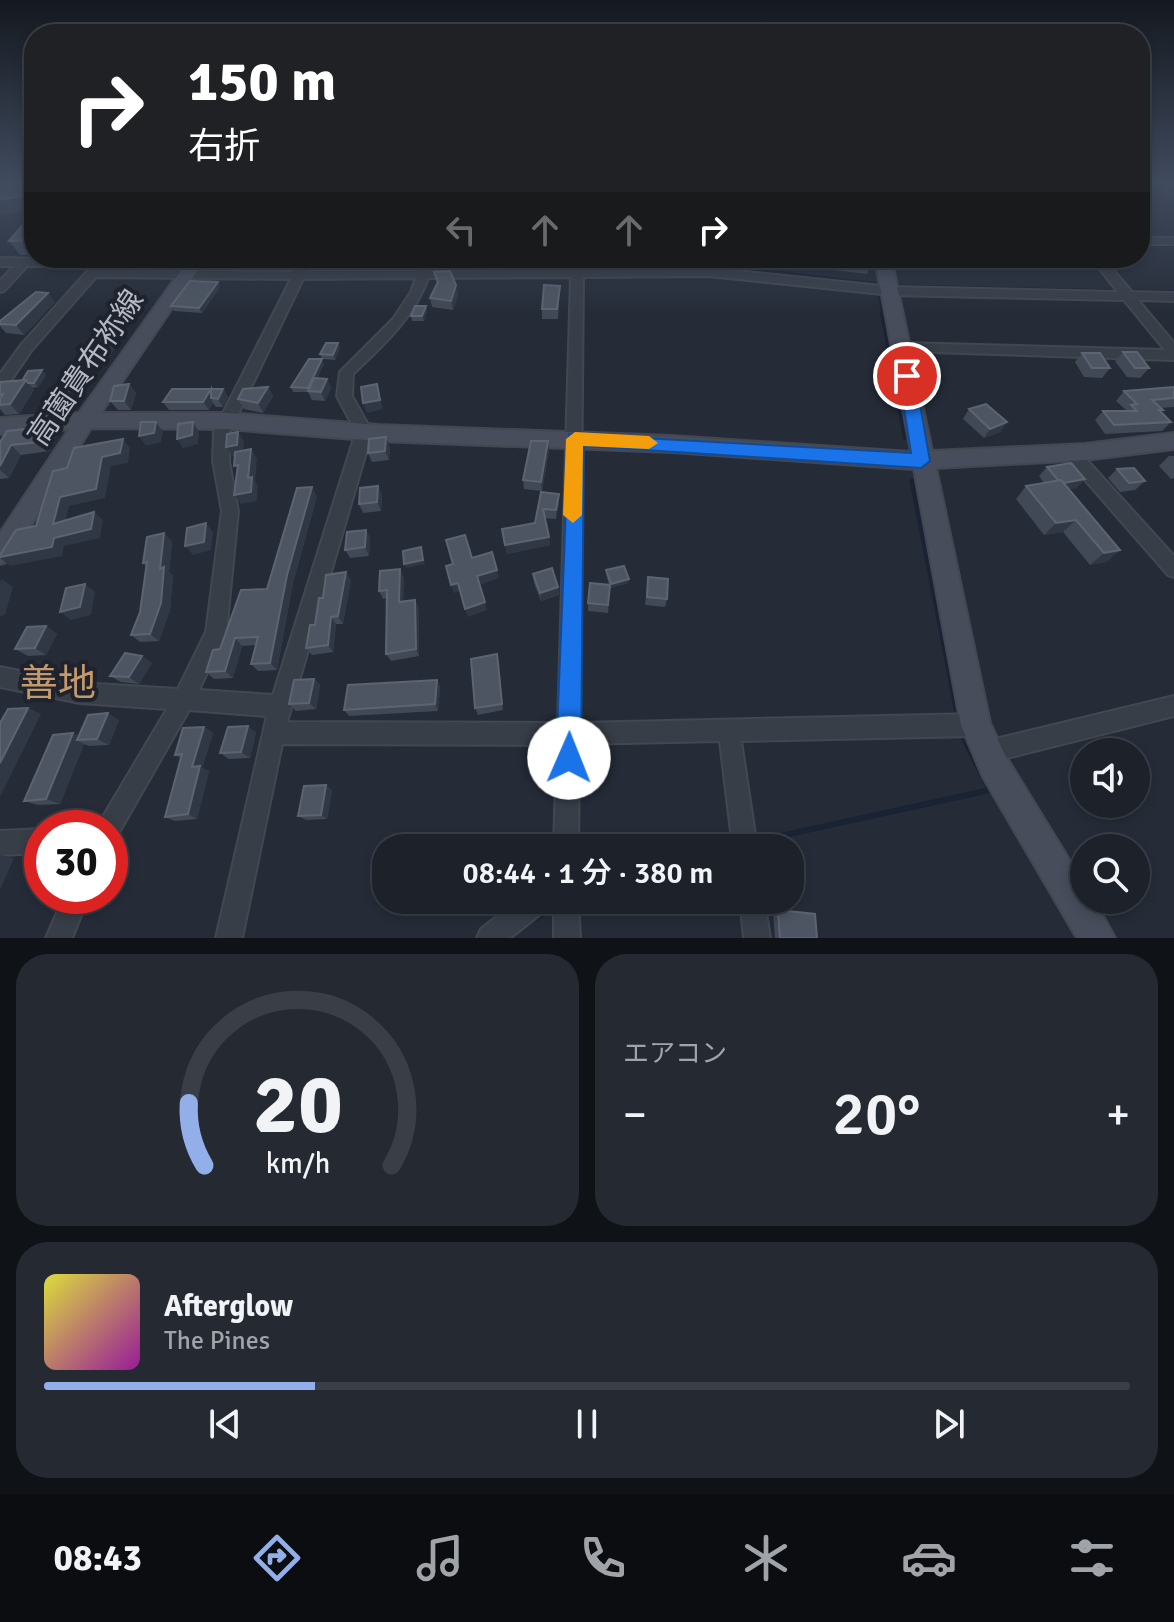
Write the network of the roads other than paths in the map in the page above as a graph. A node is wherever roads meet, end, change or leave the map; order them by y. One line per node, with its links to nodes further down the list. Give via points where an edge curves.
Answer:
1 (1150, 241): 2 (street)
2 (1174, 241)
3 (0, 262): 4 (street)
4 (21, 265): 16 (street)
5 (98, 268): 22 (street)
6 (124, 268): 15 (street)
7 (191, 268): 15 (street, 高薗貴布祢線)
8 (302, 268): 14 (street)
9 (423, 268): 13 (street)
10 (885, 268): 17 (street)
11 (1105, 268): 18 (street)
12 (577, 272): 13 (street); 17 (street, via 712,272); 28 (street)
13 (422, 274): 14 (street); 27 (street, via 401,319 342,382)
14 (298, 275): 15 (street); 25 (street)
15 (186, 276): 24 (street, 高薗貴布祢線)
16 (0, 288)
17 (891, 291): 18 (street); 20 (street)
18 (1128, 295): 19 (street); 21 (street)
19 (1174, 297)
20 (902, 347): 21 (street); 31 (street)
21 (1174, 353)
22 (6, 367): 23 (street)
23 (0, 385)
24 (85, 420): 25 (street); 26 (street); 32 (street, 高薗貴布祢線)
25 (227, 421): 27 (street); 35 (street, via 220,450 230,524 216,633)
26 (0, 426)
27 (364, 432): 28 (street); 36 (street)
28 (575, 439): 31 (street); 41 (street)
29 (1174, 441): 30 (street)
30 (1071, 453): 31 (street); 33 (street)
31 (921, 461): 38 (street)
32 (0, 554)
33 (1174, 569)
34 (0, 677): 35 (street, via 80,693)
35 (184, 699): 36 (street); 43 (street)
36 (280, 706): 40 (street)
37 (1174, 706): 42 (street)
38 (976, 725): 39 (street); 42 (street)
39 (729, 730): 41 (street); 45 (street)
40 (274, 733): 41 (street); 53 (street)
41 (569, 734): 44 (street)
42 (987, 752): 57 (street)
43 (119, 810)
44 (566, 834)
45 (743, 834)
46 (24, 842): 47 (street)
47 (0, 843)
48 (69, 914): 52 (street)
49 (520, 914): 54 (street)
50 (566, 914): 55 (street)
51 (754, 914): 56 (street)
52 (59, 938)
53 (229, 938)
54 (490, 938)
55 (567, 938)
56 (757, 938)
57 (1097, 938)

